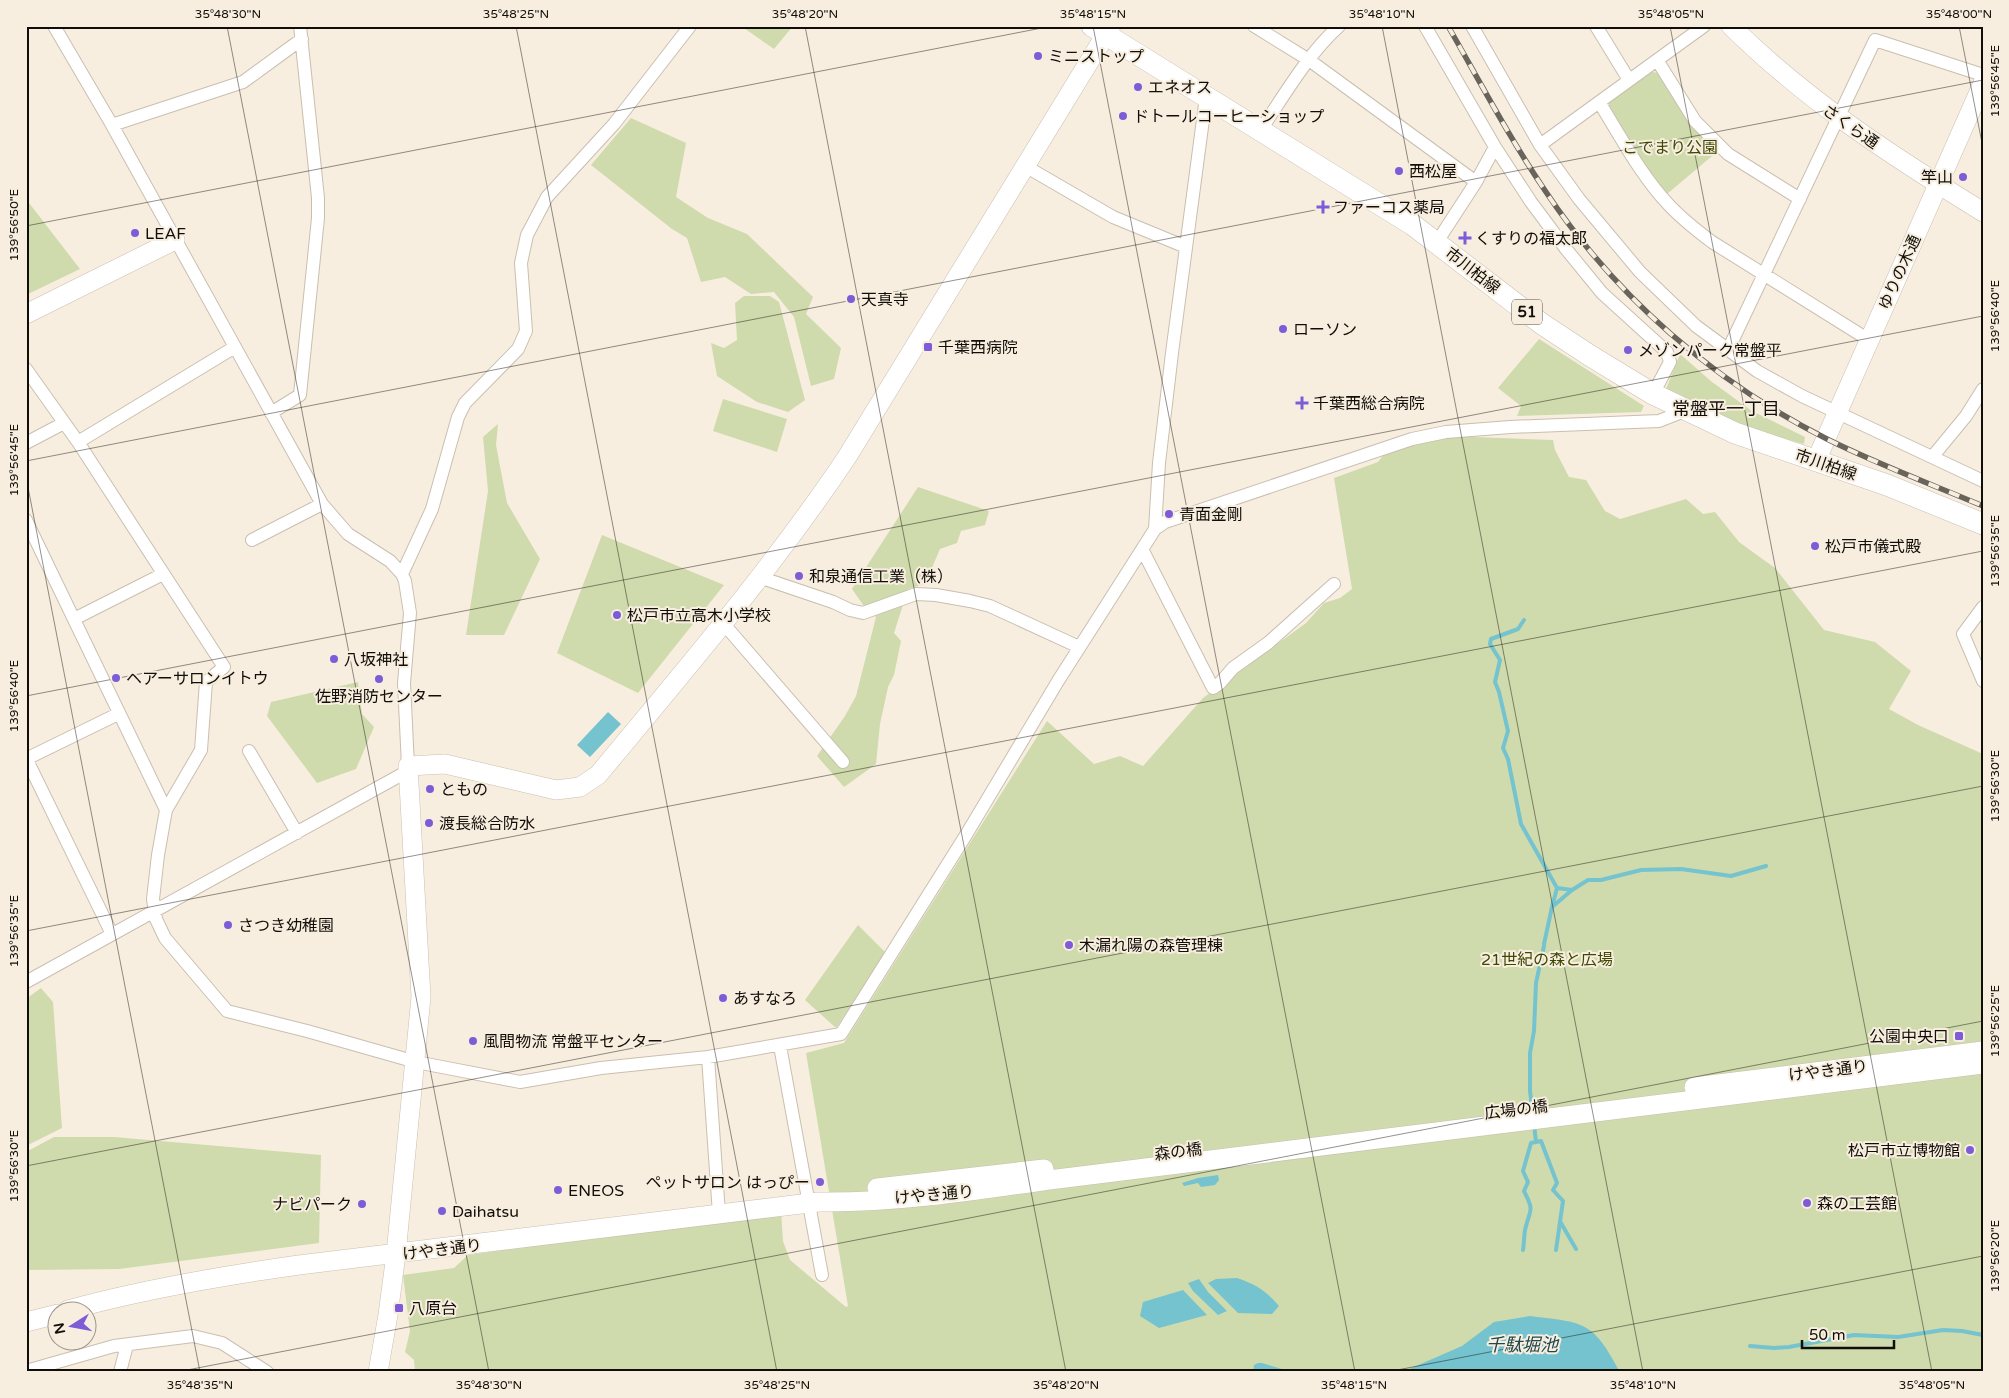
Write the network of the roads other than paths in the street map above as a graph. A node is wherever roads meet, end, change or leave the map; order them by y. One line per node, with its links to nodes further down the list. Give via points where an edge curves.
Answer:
1 (54, 26): 22 (street)
2 (690, 26): 58 (street, via 614,124 547,197 527,235 521,263 526,331 518,349 465,403 458,417 432,509)
3 (1254, 26): 13 (street)
4 (1339, 26): 11 (street)
5 (1425, 26): 25 (street)
6 (1472, 26): 24 (street)
7 (1596, 26): 16 (street)
8 (1704, 26): 14 (street)
9 (1731, 26): 21 (street, さくら通, via 1791,82)
10 (1102, 29): 18 (main road, 市川柏線 / 51); 26 (street)
11 (1326, 31): 13 (street)
12 (301, 32): 22 (street, via 242,82); 44 (street, via 318,183 318,218 300,395)
13 (1309, 60): 23 (street); 27 (street)
14 (1657, 60): 16 (street); 29 (street, via 1695,121 1728,154)
15 (1983, 75): 21 (street, via 1875,40)
16 (1628, 80): 19 (street)
17 (1983, 83): 20 (street, ゆりの木通)
18 (1206, 97): 23 (main road, 市川柏線 / 51); 33 (street)
19 (1599, 102): 24 (street); 34 (street, via 1647,179 1668,204 1705,237)
20 (1977, 110): 28 (street, ゆりの木通)
21 (1838, 118): 28 (street, さくら通); 29 (street)
22 (112, 125): 31 (street)
23 (1260, 131): 32 (main road, 市川柏線 / 51)
24 (1540, 145): 38 (street, via 1579,199 1640,272 1696,326)
25 (1494, 147): 27 (street); 41 (street, via 1566,249 1602,292 1668,352 1670,362)
26 (1025, 166): 33 (street, via 1113,216); 59 (street, via 847,456)
27 (1476, 182): 32 (street)
28 (1937, 184): 30 (street, さくら通); 36 (street, ゆりの木通)
29 (1800, 199): 34 (street)
30 (1983, 212)
31 (175, 240): 35 (street); 37 (street)
32 (1437, 242): 41 (main road, 市川柏線 / 51, via 1542,324)
33 (1186, 247): 54 (street, via 1159,463)
34 (1764, 275): 36 (street); 38 (street)
35 (26, 314)
36 (1869, 340): 43 (street, ゆりの木通)
37 (235, 347): 44 (street); 46 (street)
38 (1728, 350): 43 (street, via 1756,371)
39 (26, 369): 45 (street)
40 (1983, 390): 48 (street)
41 (1654, 394): 42 (main road, 市川柏線 / 51)
42 (1687, 410): 49 (main road, 市川柏線 / 51, via 1735,433); 54 (street, via 1659,421 1510,427 1412,438 1186,514)
43 (1837, 412): 48 (street); 49 (street, ゆりの木通)
44 (271, 413): 51 (street)
45 (64, 423): 46 (street); 47 (street)
46 (78, 442): 57 (street)
47 (26, 443)
48 (1933, 456): 50 (street)
49 (1816, 461): 53 (main road, 市川柏線 / 51, via 1887,485)
50 (1983, 481)
51 (322, 504): 55 (street); 58 (street, via 348,534 390,561)
52 (26, 520): 62 (street)
53 (1983, 524)
54 (1155, 529): 56 (street)
55 (252, 540)
56 (1142, 549): 60 (street, via 1212,688); 64 (street)
57 (163, 574): 62 (street); 71 (street, via 224,667 206,682 201,750)
58 (402, 574): 70 (street, via 410,613 404,684)
59 (759, 577): 63 (street); 64 (street, via 863,613 916,594 970,601 990,606)
60 (1334, 584)
61 (1983, 607): 65 (street, via 1963,634)
62 (74, 619): 66 (street)
63 (723, 623): 69 (street); 70 (street, via 598,775 580,787 556,790 446,764)
64 (1079, 647): 76 (street, via 841,1034)
65 (1983, 681)
66 (118, 714): 68 (street); 71 (street)
67 (249, 751): 72 (street)
68 (26, 759): 74 (street)
69 (843, 762)
70 (408, 769): 72 (street); 79 (street, via 421,997)
71 (166, 810): 73 (street, via 156,873)
72 (297, 833): 73 (street)
73 (154, 912): 74 (street); 79 (street, via 165,938 227,1011)
74 (112, 934): 75 (street)
75 (26, 982)
76 (780, 1046): 78 (street); 86 (street)
77 (1983, 1051): 81 (street, けやき通り)
78 (708, 1056): 79 (street, via 601,1068 520,1082); 87 (street)
79 (416, 1062): 88 (street)
80 (1983, 1064): 81 (street, けやき通り)
81 (1674, 1096): 82 (street, 広場の橋)
82 (1310, 1141): 83 (street, 森の橋)
83 (1048, 1174): 84 (street, けやき通り); 85 (street, けやき通り)
84 (909, 1184): 85 (street, via 913,1189 955,1185); 86 (street, けやき通り, via 842,1194)
85 (976, 1191): 86 (street, けやき通り)
86 (814, 1202): 87 (street, けやき通り); 89 (street)
87 (720, 1214): 88 (street, けやき通り)
88 (396, 1254): 90 (street, けやき通り, via 234,1274); 97 (street)
89 (822, 1276)
90 (98, 1302)
91 (48, 1316): 92 (street)
92 (26, 1322)
93 (127, 1344): 94 (street); 95 (street); 96 (street, via 202,1337 222,1343)
94 (26, 1371)
95 (120, 1372)
96 (267, 1372)
97 (378, 1372)

